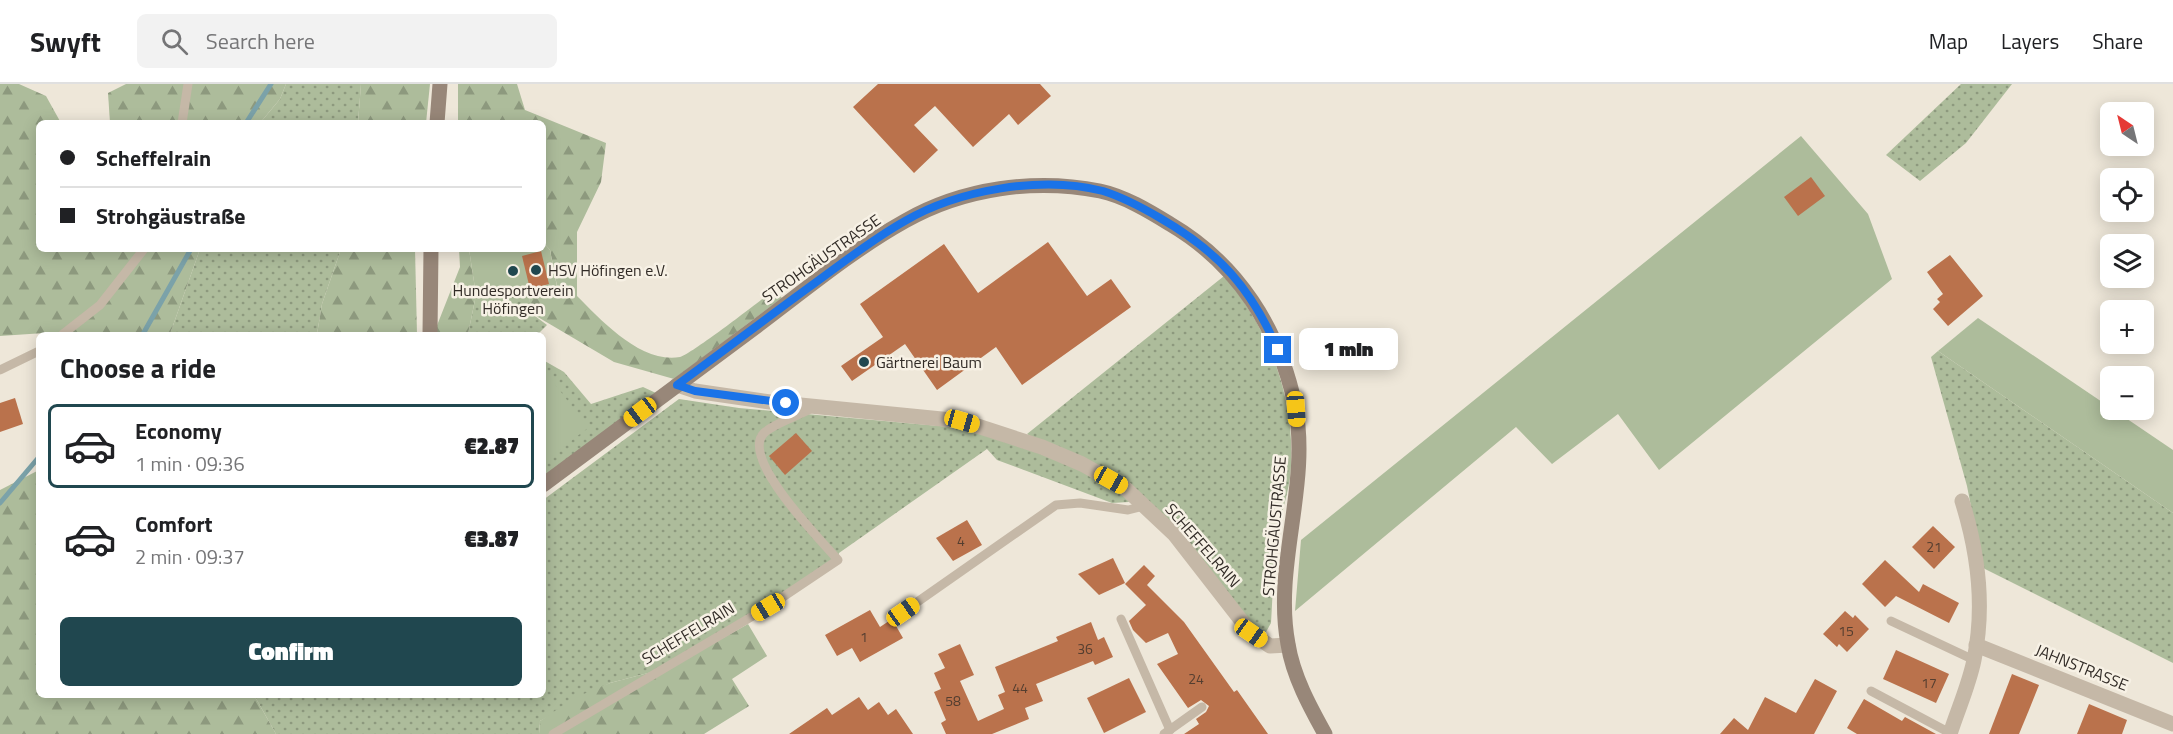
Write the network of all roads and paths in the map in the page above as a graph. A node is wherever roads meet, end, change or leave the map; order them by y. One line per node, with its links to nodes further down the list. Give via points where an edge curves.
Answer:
1 (188, 84): 3 (lane)
2 (440, 84): 4 (main road)
3 (182, 120)
4 (437, 120)
5 (142, 252): 7 (lane, via 100,305)
6 (430, 252): 8 (main road)
7 (66, 332)
8 (430, 332)
9 (36, 352): 10 (lane)
10 (0, 370)
11 (677, 385): 12 (street, SCHEFFELRAIN, via 770,402); 13 (main road, STROHGÄUSTRASSE); 19 (main road, STROHGÄUSTRASSE, via 867,245 948,200 988,190 1056,186 1102,191 1147,210 1182,231 1230,270 1264,318 1286,366 1296,409 1298,451 1285,578)
12 (818, 405): 15 (street, SCHEFFELRAIN, via 962,421 1004,432 1082,464 1125,488); 25 (lane, SCHEFFELRAIN, via 764,433 759,454 773,483 838,560 768,607)
13 (546, 483)
14 (1962, 501): 20 (street, via 1977,565 1979,614)
15 (1144, 506): 16 (lane, SCHEFFELRAIN, via 1128,510 1080,503 1056,505); 19 (street, SCHEFFELRAIN, via 1174,534 1251,633 1269,646)
16 (903, 612)
17 (1121, 619): 24 (lane)
18 (1891, 621): 20 (lane)
19 (1288, 645): 26 (main road, STROHGÄUSTRASSE, via 1296,675)
20 (1975, 652): 23 (street, JAHNSTRASSE); 27 (street)
21 (1871, 692): 27 (lane)
22 (1202, 707): 24 (lane)
23 (2173, 724)
24 (1167, 732)
25 (553, 734)
26 (1325, 734)
27 (1950, 734)

